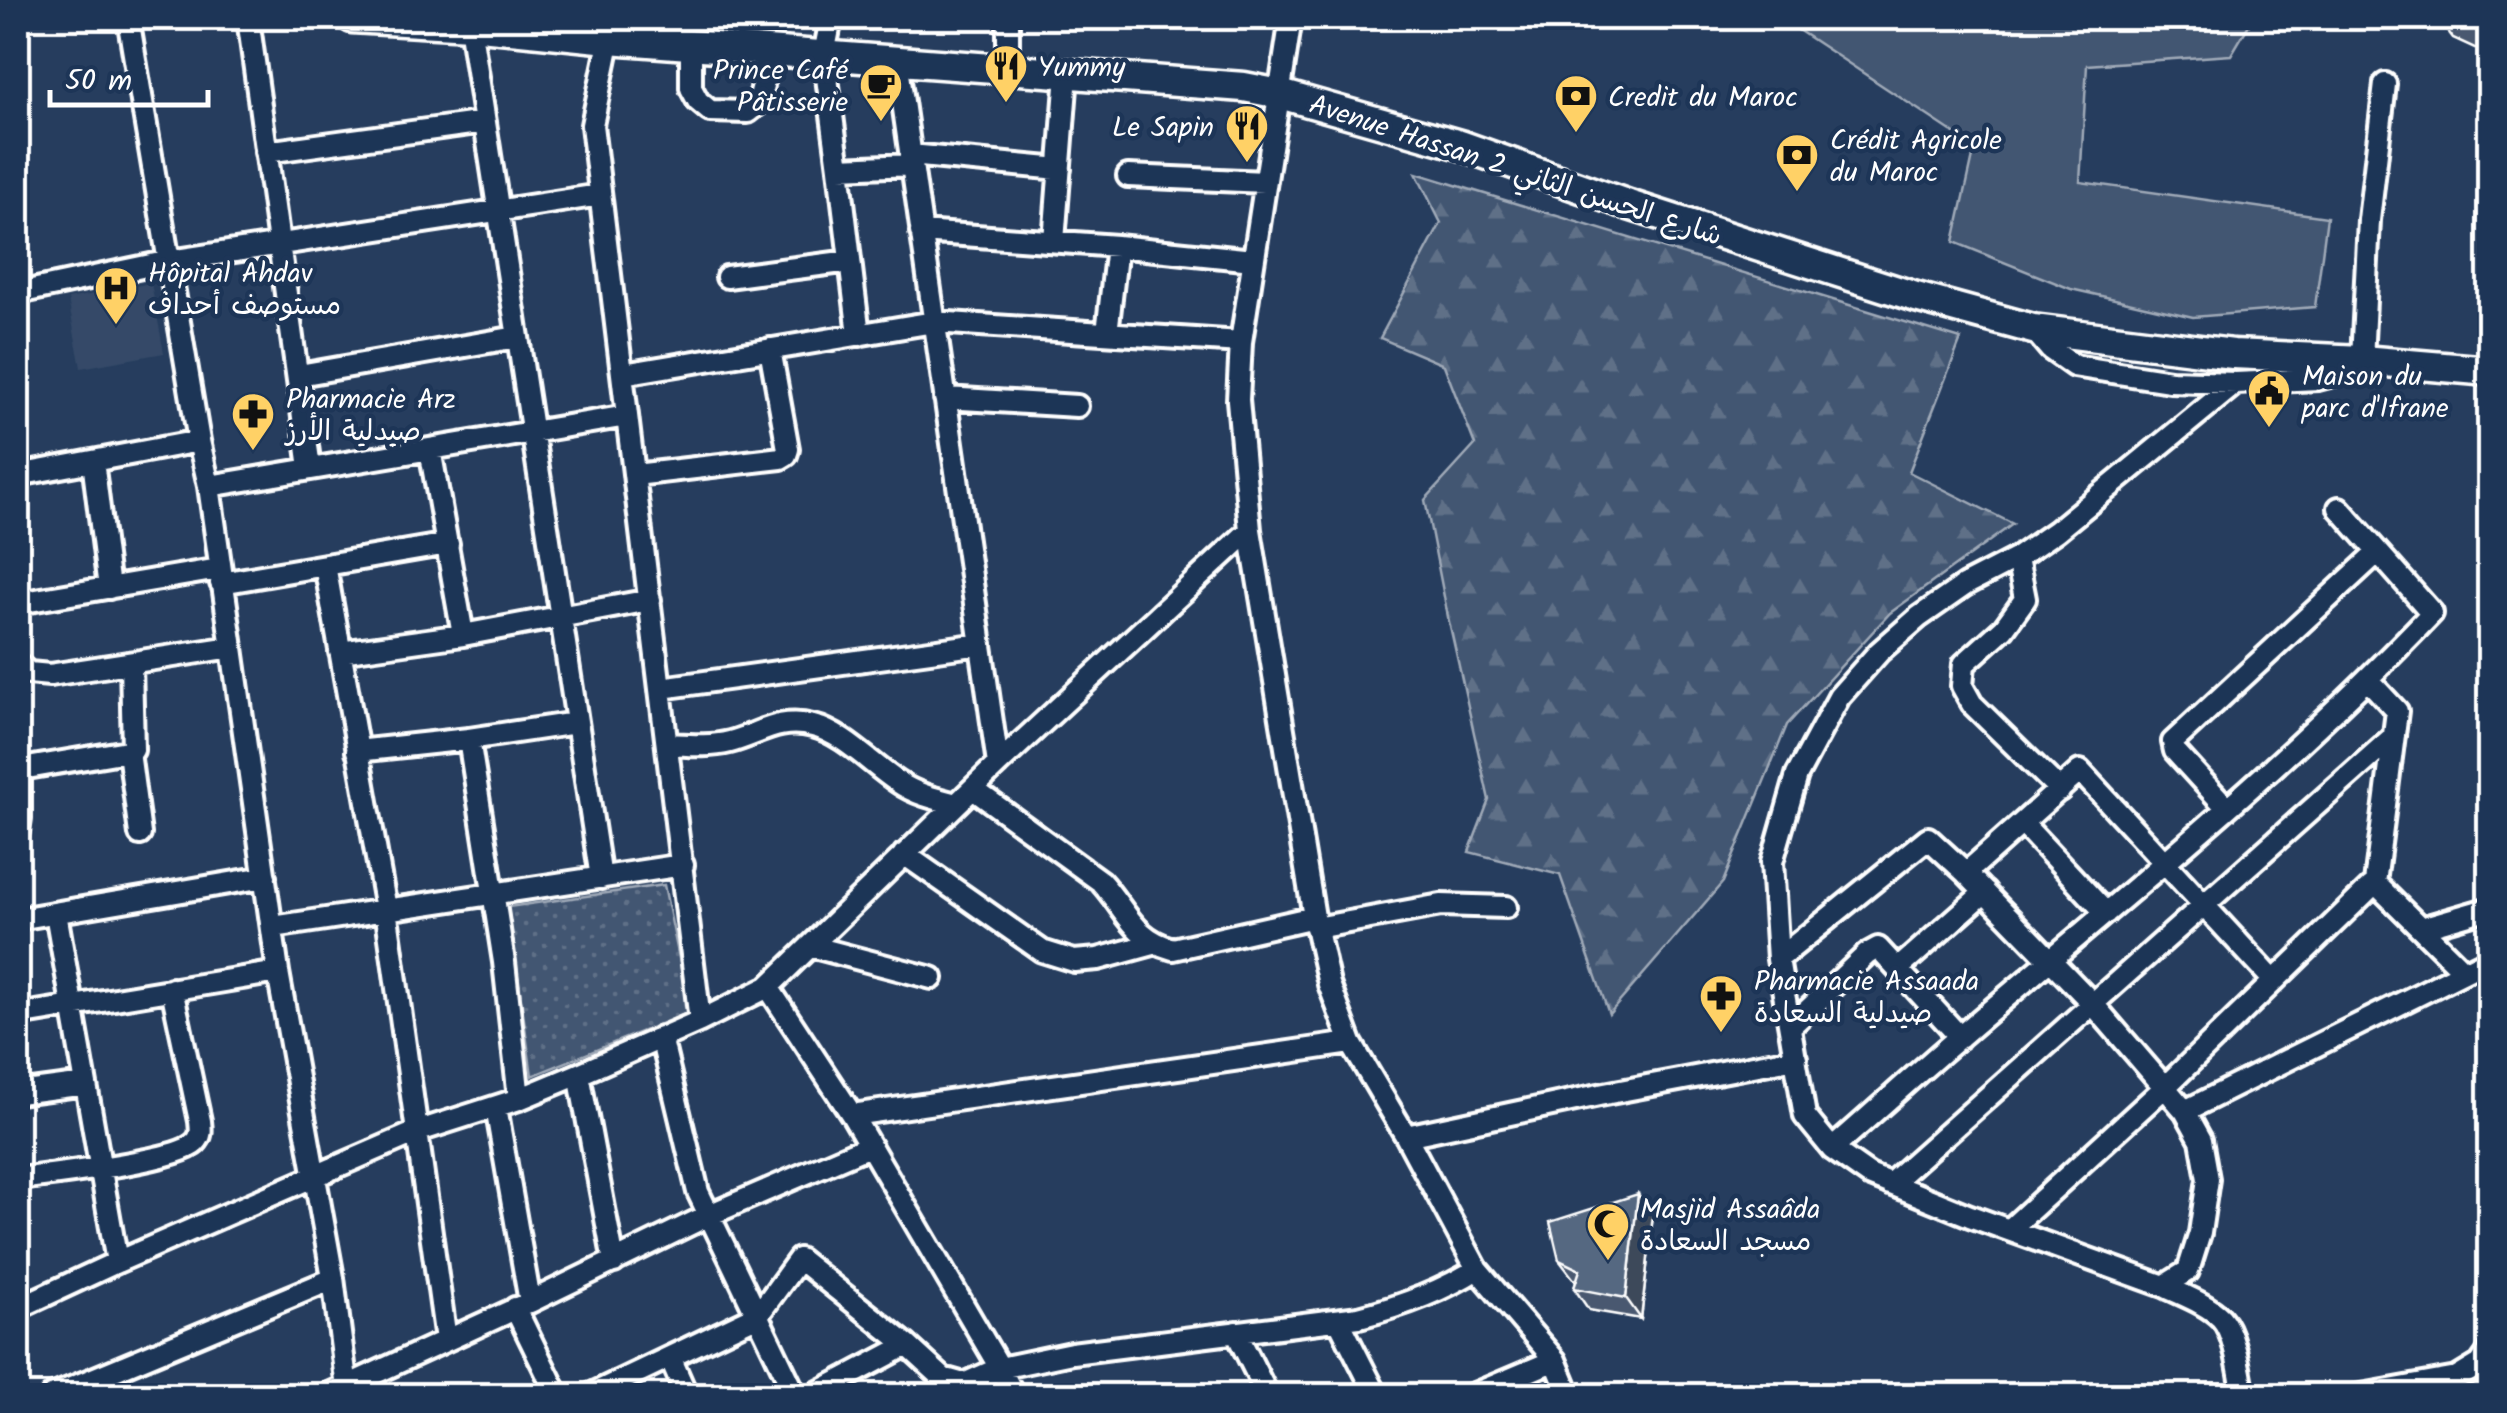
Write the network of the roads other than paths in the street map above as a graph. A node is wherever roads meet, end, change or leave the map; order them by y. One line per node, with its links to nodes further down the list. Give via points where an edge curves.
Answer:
1 (128, 18): 31 (street)
2 (248, 18): 18 (street)
3 (352, 18): 7 (main road, Avenue Hassan 2 شارع الحسن الثاني)
4 (831, 18): 11 (street)
5 (1008, 18): 13 (street)
6 (1291, 18): 16 (street)
7 (470, 25): 8 (main road, Avenue Hassan 2 شارع الحسن الثاني); 17 (street)
8 (611, 28): 9 (main road, Avenue Hassan 2 شارع الحسن الثاني); 24 (street, via 592,125)
9 (691, 45): 10 (main road, Avenue Hassan 2 شارع الحسن الثاني); 10 (street, via 691,88 710,111 748,112 758,104)
10 (766, 51): 11 (main road, Avenue Hassan 2 شارع الحسن الثاني)
11 (824, 56): 12 (main road, Avenue Hassan 2 شارع الحسن الثاني); 20 (street)
12 (896, 60): 13 (main road, Avenue Hassan 2 شارع الحسن الثاني); 19 (street)
13 (1008, 70): 14 (main road, Avenue Hassan 2 شارع الحسن الثاني)
14 (1068, 74): 16 (main road, Avenue Hassan 2 شارع الحسن الثاني); 21 (street)
15 (2385, 84): 42 (street)
16 (1280, 94): 23 (street); 36 (main road, Avenue Hassan 2 شارع الحسن الثاني)
17 (485, 122): 18 (street); 25 (street)
18 (266, 152): 28 (street)
19 (911, 160): 20 (street); 21 (street); 26 (street)
20 (839, 168): 32 (street)
21 (1060, 169): 27 (street)
22 (1128, 176): 23 (street)
23 (1266, 182): 30 (street)
24 (600, 194): 25 (street); 44 (street)
25 (498, 211): 28 (street); 39 (street)
26 (921, 232): 27 (street); 35 (street)
27 (1054, 241): 29 (street)
28 (279, 244): 31 (street); 45 (street)
29 (1117, 246): 30 (street); 37 (street)
30 (1253, 260): 40 (street)
31 (170, 261): 34 (street); 51 (street)
32 (850, 261): 33 (street); 38 (street)
33 (727, 277)
34 (18, 293)
35 (934, 322): 37 (street); 38 (street); 47 (street)
36 (2033, 329): 42 (main road, Avenue Hassan 2 شارع الحسن الثاني, via 2233,354); 46 (street, via 2074,366)
37 (1107, 333): 40 (street)
38 (858, 335): 41 (street)
39 (517, 337): 45 (street); 50 (street)
40 (1241, 342): 59 (street, via 1238,400)
41 (770, 349): 44 (street); 56 (street, via 786,455)
42 (2362, 360): 43 (main road, Avenue Hassan 2 شارع الحسن الثاني); 46 (street, via 2318,379)
43 (2490, 371)
44 (622, 374): 49 (street)
45 (298, 375): 54 (street)
46 (2236, 383): 62 (street)
47 (945, 398): 48 (street); 70 (street)
48 (1077, 406)
49 (628, 416): 50 (street); 56 (street)
50 (532, 432): 52 (street); 68 (street)
51 (199, 441): 53 (street); 57 (street)
52 (430, 449): 54 (street); 60 (street)
53 (93, 461): 55 (street); 65 (street)
54 (310, 468): 57 (street)
55 (18, 475)
56 (635, 476): 66 (street)
57 (209, 486): 64 (street)
58 (2339, 508): 61 (street)
59 (1250, 530): 83 (street); 107 (street)
60 (448, 544): 63 (street); 69 (street)
61 (2378, 552): 75 (street, via 2432,613); 87 (street, via 2173,742)
62 (2018, 558): 85 (street, via 2025,599 1964,664 1962,686 1972,704); 112 (street, via 1919,617 1839,696 1798,775 1772,862)
63 (326, 565): 64 (street); 72 (street)
64 (220, 576): 65 (street); 71 (street)
65 (110, 588): 67 (street)
66 (650, 600): 68 (street); 76 (street)
67 (18, 604)
68 (560, 618): 69 (street); 77 (street)
69 (463, 635): 72 (street)
70 (980, 644): 76 (street); 83 (street)
71 (232, 647): 73 (street); 95 (street)
72 (340, 652): 81 (street)
73 (130, 663): 74 (street, via 36,676); 82 (street)
74 (18, 664)
75 (2368, 680): 78 (street, via 2397,711); 87 (street)
76 (661, 688): 80 (street)
77 (576, 723): 79 (street); 96 (street)
78 (2394, 736): 97 (street); 100 (street)
79 (469, 739): 81 (street); 99 (street)
80 (668, 744): 86 (street, via 714,745 775,725 814,726 899,783); 93 (street)
81 (358, 751): 103 (street)
82 (129, 752): 89 (street, via 22,772); 90 (street)
83 (998, 764): 84 (street)
84 (972, 789): 86 (street); 110 (street, via 1100,881)
85 (2060, 790): 88 (street); 92 (street, via 2080,771)
86 (956, 804): 91 (street)
87 (2227, 808): 92 (street)
88 (2024, 824): 94 (street); 104 (street)
89 (18, 831)
90 (140, 834)
91 (904, 854): 110 (street, via 1042,951 1074,961); 111 (street)
92 (2166, 862): 100 (street); 104 (street)
93 (683, 865): 96 (street); 125 (street)
94 (1966, 872): 98 (street); 112 (street, via 1928,838)
95 (265, 877): 105 (street); 108 (street)
96 (601, 878): 99 (street)
97 (2375, 883): 109 (street); 119 (street)
98 (1985, 892): 114 (street); 115 (street)
99 (494, 894): 103 (street); 135 (street)
100 (2205, 905): 119 (street); 122 (street)
101 (1506, 908): 107 (street, via 1441,905)
102 (2490, 908): 109 (street)
103 (386, 909): 108 (street); 139 (street)
104 (2106, 912): 114 (street)
105 (56, 913): 106 (street); 123 (street)
106 (18, 919)
107 (1315, 923): 110 (street, via 1173,949); 129 (street)
108 (273, 927): 116 (street)
109 (2421, 928): 117 (street)
110 (1153, 944)
111 (810, 946): 118 (street); 120 (street)
112 (1778, 959): 126 (street)
113 (2490, 960): 117 (street)
114 (2049, 961): 122 (street); 127 (street)
115 (1900, 968): 126 (street, via 1873,950); 127 (street)
116 (278, 972): 121 (street); 144 (street)
117 (2464, 972): 137 (street)
118 (932, 978)
119 (2274, 980): 133 (street)
120 (768, 987): 125 (street); 138 (street)
121 (172, 989): 123 (street); 143 (street, via 201,1134 176,1152)
122 (2093, 1004): 133 (street); 146 (street)
123 (72, 1006): 124 (street); 132 (street)
124 (18, 1015)
125 (700, 1021): 128 (street)
126 (1791, 1026): 130 (street)
127 (1960, 1036): 142 (street)
128 (661, 1037): 131 (street); 147 (street)
129 (1351, 1043): 138 (street); 140 (street)
130 (1796, 1058): 140 (street); 142 (street, via 1804,1116)
131 (579, 1074): 135 (street); 150 (street)
132 (86, 1084): 134 (street); 143 (street)
133 (2165, 1088): 137 (street); 148 (street)
134 (18, 1093)
135 (519, 1099): 136 (street)
136 (496, 1106): 139 (street); 154 (street)
137 (2185, 1111): 153 (street, via 2201,1140 2208,1178 2188,1272)
138 (852, 1115): 141 (street)
139 (419, 1131): 144 (street); 159 (street)
140 (1406, 1136): 151 (street)
141 (869, 1146): 147 (street); 164 (street)
142 (1832, 1150): 146 (street)
143 (100, 1168): 145 (street); 149 (street)
144 (314, 1176): 149 (street); 152 (street)
145 (18, 1180)
146 (1890, 1184): 148 (street)
147 (709, 1216): 150 (street); 156 (street)
148 (2009, 1230): 153 (street)
149 (117, 1262): 155 (street)
150 (614, 1262): 154 (street)
151 (1477, 1269): 157 (street, via 1396,1308); 163 (street)
152 (333, 1279): 165 (street); 166 (street)
153 (2164, 1286): 178 (street, via 2223,1320)
154 (522, 1305): 159 (street); 168 (street)
155 (18, 1308)
156 (758, 1315): 160 (street, via 800,1260); 162 (street); 171 (street)
157 (1339, 1321): 158 (street); 175 (street)
158 (1236, 1332): 164 (street); 174 (street)
159 (446, 1340): 165 (street)
160 (908, 1345): 164 (street, via 958,1384); 172 (street)
161 (2490, 1350): 179 (street, via 2456,1378)
162 (670, 1358): 169 (street); 170 (street)
163 (1555, 1360): 176 (street); 177 (street)
164 (1000, 1368): 173 (street)
165 (347, 1390): 167 (street)
166 (52, 1396)
167 (325, 1396)
168 (558, 1396)
169 (588, 1396)
170 (688, 1396)
171 (796, 1396)
172 (810, 1396)
173 (1014, 1396)
174 (1268, 1396)
175 (1376, 1396)
176 (1470, 1396)
177 (1570, 1396)
178 (2244, 1396)
179 (2356, 1396)

